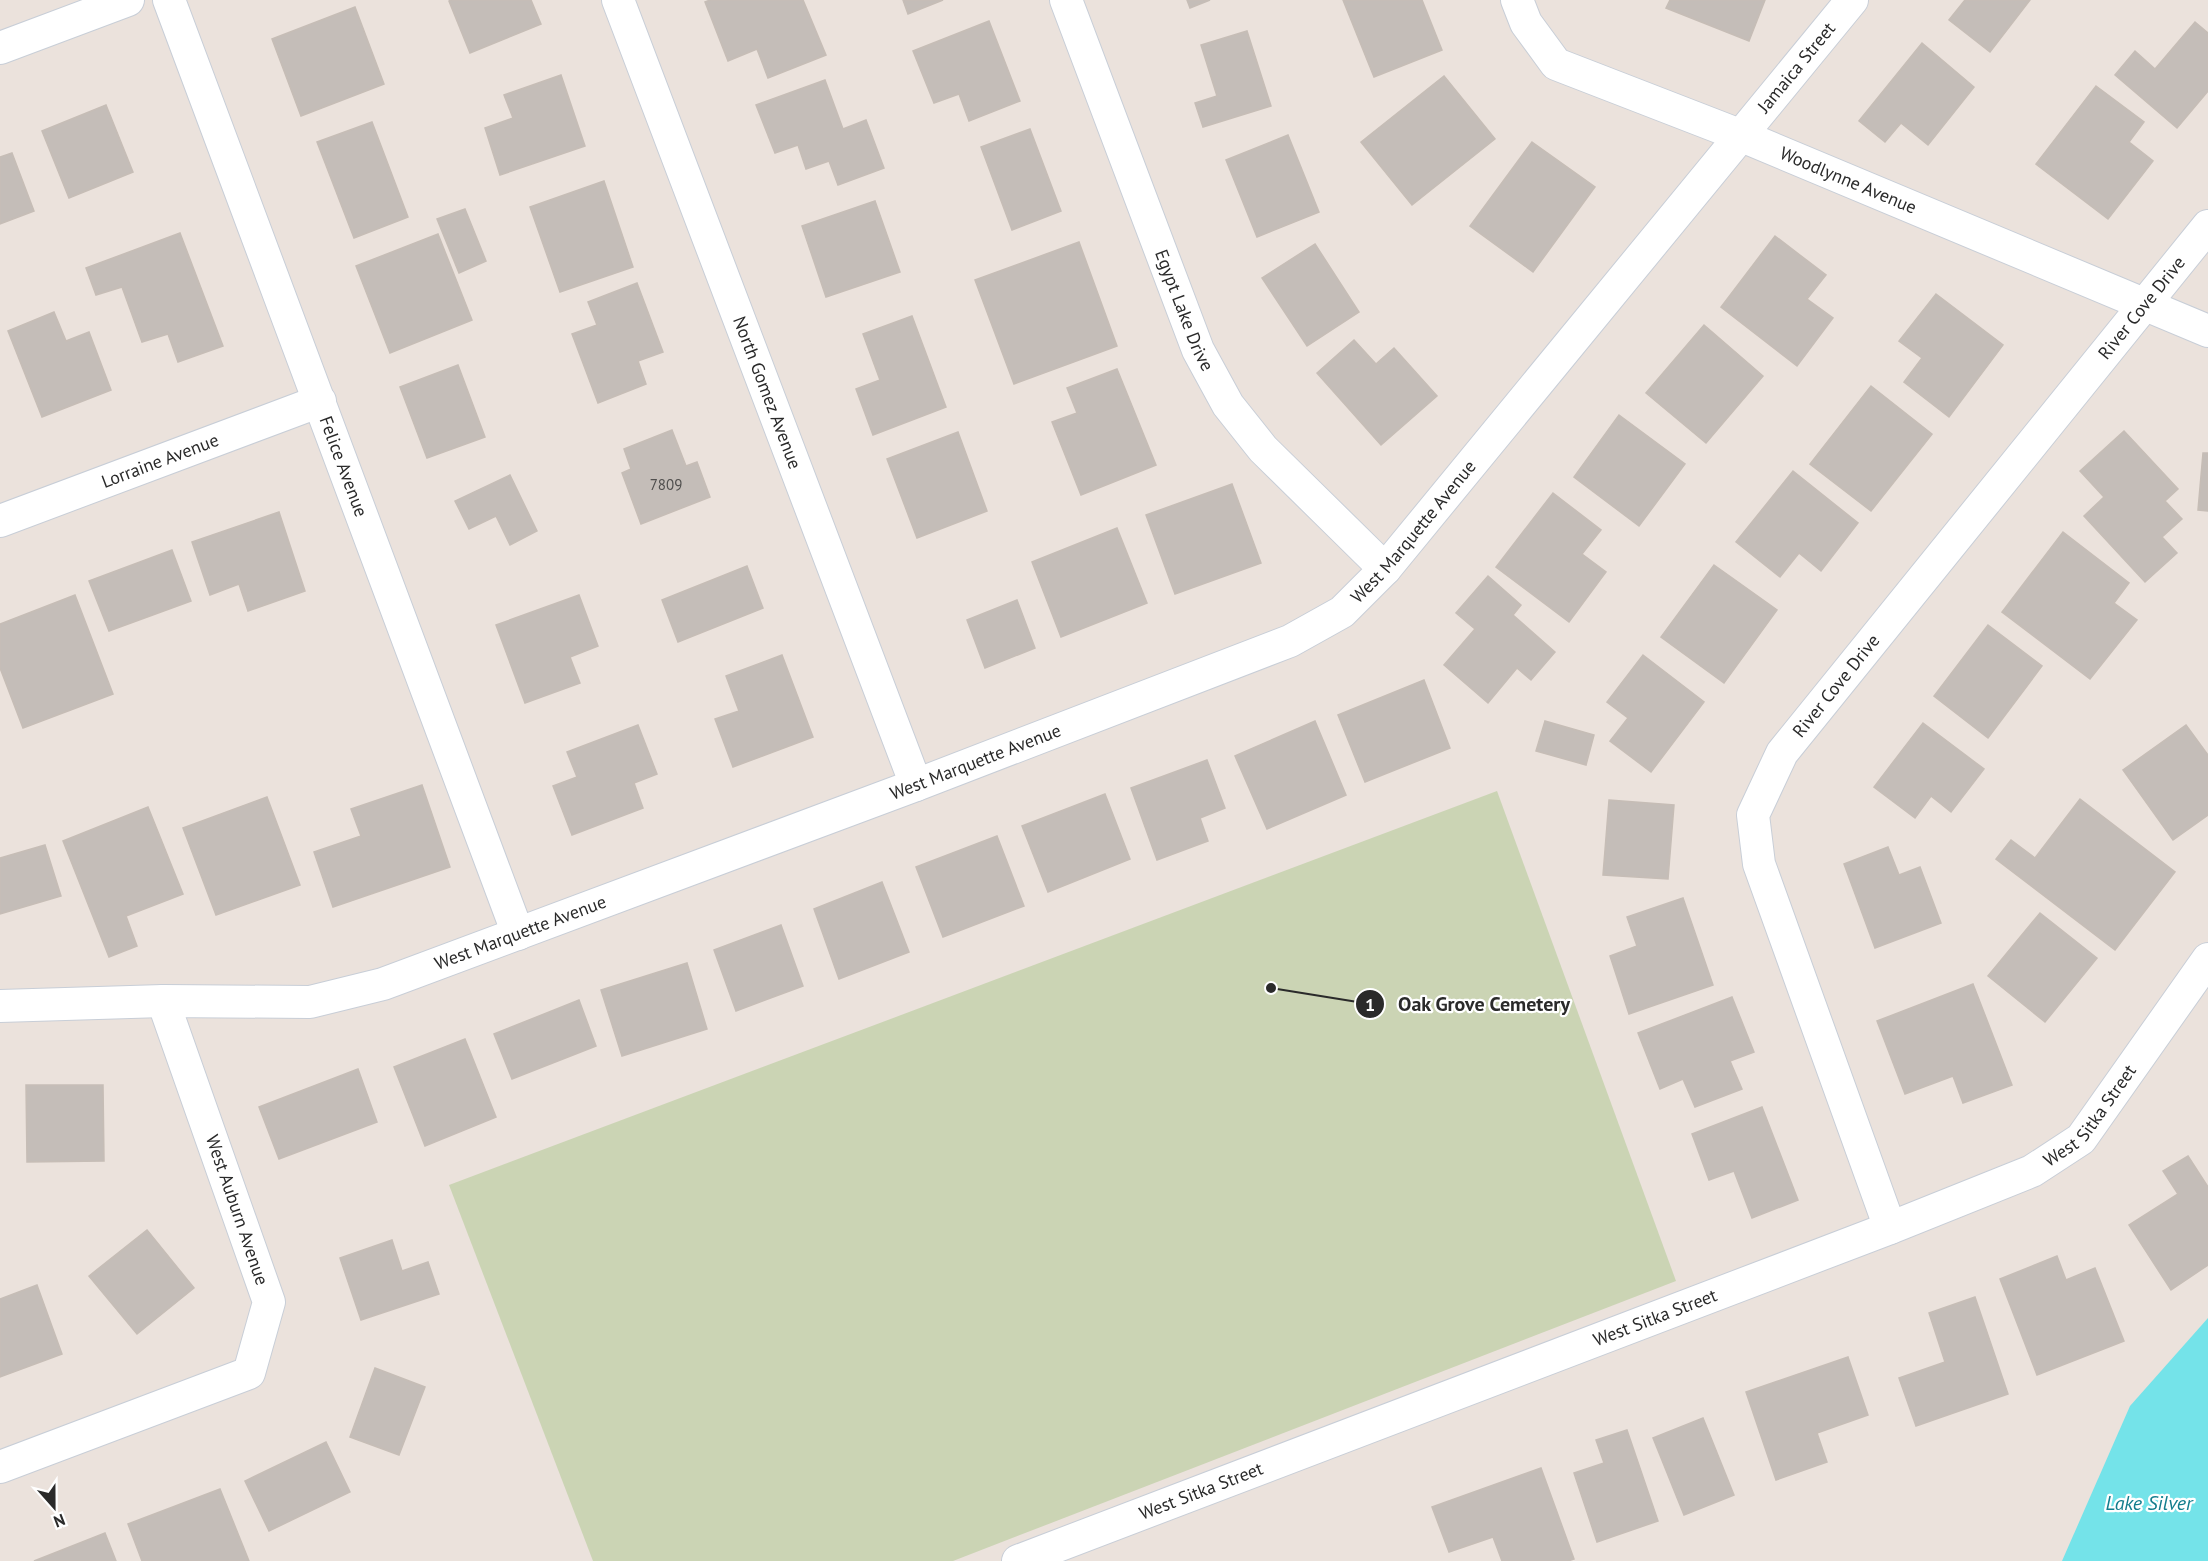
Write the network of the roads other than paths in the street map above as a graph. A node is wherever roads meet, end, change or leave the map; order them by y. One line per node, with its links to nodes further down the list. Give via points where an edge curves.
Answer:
1 (128, 0): 7 (street)
2 (169, 0): 12 (street, Felice Avenue)
3 (618, 0): 15 (street, North Gomez Avenue)
4 (1066, 0): 14 (street, Egypt Lake Drive, via 1198,350 1228,405 1263,449)
5 (1517, 0): 8 (street, Woodlynne Avenue, via 1526,23 1556,64)
6 (1852, 0): 8 (street, Jamaica Street)
7 (0, 48)
8 (1742, 136): 10 (street, Woodlynne Avenue); 14 (street, West Marquette Avenue)
9 (2208, 226): 10 (street, River Cove Drive)
10 (2144, 305): 11 (street, Woodlynne Avenue); 20 (street, River Cove Drive, via 1782,753 1753,815 1760,864)
11 (2208, 331)
12 (320, 401): 13 (street, Lorraine Avenue); 16 (street, Felice Avenue)
13 (0, 521)
14 (1385, 569): 15 (street, West Marquette Avenue, via 1342,612 1290,641)
15 (916, 785): 16 (street, West Marquette Avenue)
16 (518, 934): 18 (street, West Marquette Avenue, via 383,984 310,1002)
17 (2208, 959): 20 (street, West Sitka Street, via 2081,1139 2032,1171)
18 (163, 1001): 19 (street, West Marquette Avenue); 21 (street, West Auburn Avenue, via 269,1302 249,1373)
19 (0, 1006)
20 (1890, 1228): 22 (street, West Sitka Street)
21 (0, 1467)
22 (1017, 1561)

